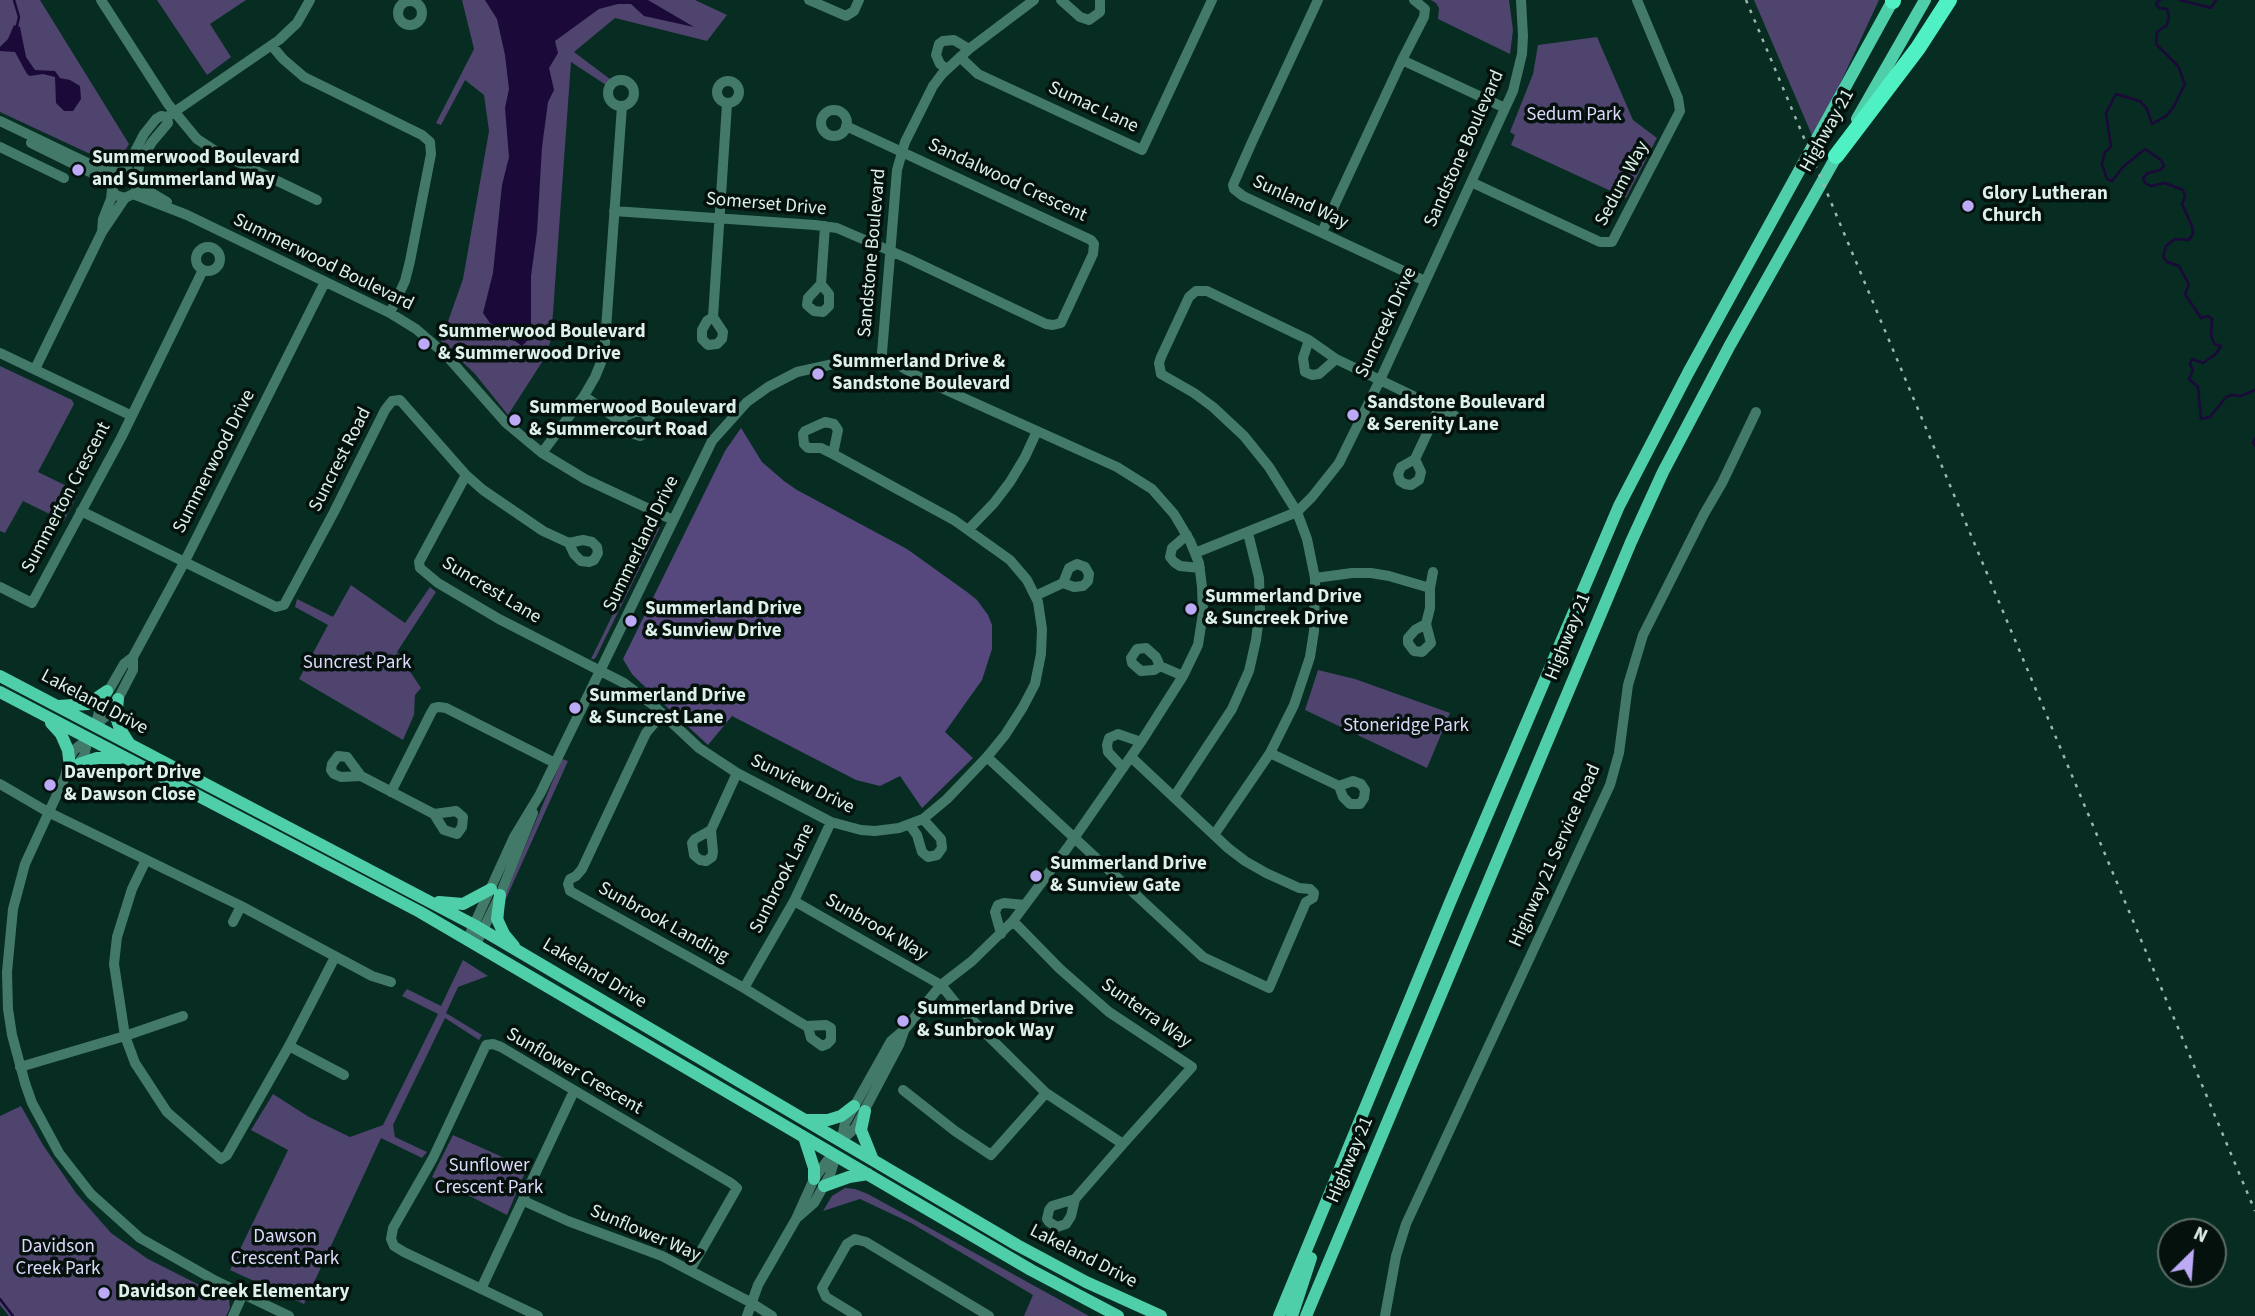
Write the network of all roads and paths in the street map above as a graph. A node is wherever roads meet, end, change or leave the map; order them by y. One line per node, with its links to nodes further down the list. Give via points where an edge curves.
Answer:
1 (101, 0): 26 (street)
2 (310, 0): 18 (street, via 297,23)
3 (388, 0): 17 (street)
4 (809, 0): 5 (street, via 846,16)
5 (859, 0)
6 (1034, 0): 19 (street, Sandstone Boulevard)
7 (1061, 0): 8 (street, via 1089,20 1100,12)
8 (1100, 0)
9 (1212, 0): 20 (street, Sumac Lane, via 1142,150 978,74)
10 (1318, 0): 47 (street, Sunland Way, via 1233,185 1242,196)
11 (1414, 0): 21 (street, via 1426,11)
12 (1521, 0): 25 (street, Sandstone Boulevard, via 1522,54)
13 (1637, 0): 38 (street, Sedum Way, via 1680,111 1612,242 1600,242)
14 (1893, 0): 171 (main road, Highway 21, via 1619,506)
15 (1925, 0): 32 (main road, Highway 21)
16 (1949, 0): 32 (highway)
17 (399, 7)
18 (272, 46): 26 (street); 55 (street, via 304,77 430,142 410,261)
19 (969, 49): 20 (street, Sandstone Boulevard); 22 (street, via 954,40 939,44 936,55)
20 (960, 57): 22 (street, Sandstone Boulevard)
21 (1402, 60): 25 (street); 47 (street)
22 (947, 69): 31 (street, Sandstone Boulevard, via 933,86)
23 (727, 104): 44 (street)
24 (622, 106): 42 (street)
25 (1505, 108): 38 (street, Sandstone Boulevard)
26 (171, 114): 35 (street, via 150,126 129,163); 37 (street, via 140,161); 41 (street, via 210,149)
27 (0, 121): 35 (street, via 96,167)
28 (846, 126): 31 (street)
29 (0, 128): 33 (street)
30 (0, 147): 34 (street)
31 (902, 152): 48 (street, Sandstone Boulevard); 49 (street, Sandalwood Crescent, via 1087,236 1094,244 1063,319 1053,326)
32 (1836, 156): 181 (main road, Highway 21, via 1663,472)
33 (56, 157): 34 (street); 39 (street, via 100,177)
34 (49, 170): 36 (street)
35 (119, 171): 37 (street, via 131,172); 39 (street, via 111,178)
36 (64, 178)
37 (137, 181): 40 (street, via 137,189); 43 (street, Summerwood Boulevard)
38 (1471, 182): 50 (street, Sandstone Boulevard)
39 (111, 188): 40 (street, via 115,195); 46 (street)
40 (129, 196): 43 (street, Summerwood Boulevard); 46 (street)
41 (317, 200)
42 (614, 211): 44 (street, Somerset Drive); 63 (street, via 604,352)
43 (187, 215): 53 (street, Summerwood Boulevard)
44 (719, 218): 45 (street, Somerset Drive); 56 (street)
45 (825, 226): 48 (street, Somerset Drive); 54 (street)
46 (102, 232): 61 (street)
47 (1322, 232): 52 (street, Sunland Way)
48 (889, 250): 49 (street, Somerset Drive); 60 (street, Sandstone Boulevard)
49 (909, 259)
50 (1431, 268): 52 (street, Suncreek Drive)
51 (203, 270): 66 (street, Summerton Crescent)
52 (1425, 281): 62 (street, Suncreek Drive)
53 (325, 282): 55 (street, Summerwood Boulevard); 82 (street, Summerwood Drive)
54 (821, 284)
55 (390, 313): 70 (street, Summerwood Boulevard, via 445,354 506,423)
56 (713, 317)
57 (1309, 340): 59 (street); 59 (street, via 1303,359 1305,372 1320,374); 75 (street, via 1207,291 1196,290 1159,363 1161,374 1213,407 1244,436)
58 (0, 354): 61 (street)
59 (1336, 359): 62 (street)
60 (881, 364): 69 (street, via 900,366); 76 (street, Summerland Drive, via 831,364 797,372 747,402 712,441)
61 (35, 369): 66 (street)
62 (1380, 380): 64 (street); 75 (street, Suncreek Drive, via 1339,463)
63 (584, 396): 68 (street); 70 (street)
64 (1439, 408): 67 (street); 72 (street)
65 (1756, 412): 182 (street, Highway 21 Service Road, via 1643,635 1628,685 1610,785 1411,1213 1399,1244)
66 (130, 415): 74 (street, Summerton Crescent)
67 (1455, 416)
68 (617, 419)
69 (1037, 431): 77 (street, via 1010,482); 79 (street, via 1118,467 1152,489)
70 (542, 453): 76 (street, Summerwood Boulevard, via 585,479)
71 (833, 454): 77 (street, Sunview Drive)
72 (1415, 458)
73 (466, 475): 80 (street, Suncrest Road, via 519,516); 82 (street, Suncrest Road, via 403,402 395,400 384,411 284,605 276,607); 92 (street, Suncrest Lane, via 421,556 420,568 499,619)
74 (81, 511): 82 (street); 87 (street, Summerton Crescent, via 32,603)
75 (1297, 512): 78 (street, Suncreek Drive); 85 (street)
76 (673, 520): 92 (street, Summerland Drive)
77 (968, 530): 89 (street, Sunview Drive, via 1010,560)
78 (1248, 533): 81 (street, Suncreek Drive); 119 (street, via 1259,578 1260,609 1249,671 1231,709)
79 (1187, 535): 81 (street); 83 (street, via 1170,556 1180,566)
80 (569, 543)
81 (1195, 553): 83 (street)
82 (185, 561): 96 (street, Summerwood Drive, via 133,657 134,670)
83 (1200, 568): 94 (street, via 1203,613 1198,645)
84 (1433, 572): 88 (street)
85 (1315, 578): 88 (street, via 1371,573); 107 (street, via 1310,657 1294,705)
86 (1063, 583): 89 (street)
87 (0, 587)
88 (1430, 588): 90 (street)
89 (1035, 596): 108 (street, Sunview Drive, via 1042,629 1035,684)
90 (1426, 624)
91 (1160, 666): 94 (street)
92 (600, 671): 99 (street, Sunview Drive, via 624,683); 112 (street, Summerland Drive)
93 (0, 676): 97 (main road, Lakeland Drive)
94 (1183, 676): 105 (street)
95 (0, 692): 98 (main road, Lakeland Drive)
96 (113, 695): 97 (main road); 102 (street, Summerwood Drive, via 105,717); 106 (main road, via 120,729)
97 (62, 708): 101 (main road); 102 (main road, Lakeland Drive)
98 (41, 713): 100 (main road, Lakeland Drive); 111 (main road, via 61,734)
99 (662, 714): 114 (street, Sunview Drive, via 699,748); 144 (street, Sunbrook Landing, via 646,733 582,869 570,879 569,891)
100 (57, 722): 101 (main road); 103 (main road, Lakeland Drive)
101 (80, 726): 102 (main road); 103 (main road)
102 (95, 726): 104 (main road); 106 (main road, Lakeland Drive)
103 (88, 738): 104 (main road); 110 (main road, Lakeland Drive); 111 (street, via 84,756)
104 (103, 739): 106 (main road); 110 (main road)
105 (1141, 743): 109 (street); 113 (street, via 1118,734 1109,738 1108,752)
106 (130, 744): 130 (main road, Lakeland Drive)
107 (1270, 753): 117 (street); 126 (street)
108 (987, 757): 122 (street, Sunview Drive); 127 (street)
109 (1131, 757): 113 (street); 119 (street)
110 (125, 758): 111 (main road); 138 (main road, Lakeland Drive)
111 (74, 761): 120 (street)
112 (555, 763): 118 (street, via 439,707 431,713); 129 (street, Summerland Drive, via 514,837)
113 (1123, 768): 127 (street)
114 (737, 773): 123 (street, Sunview Drive); 125 (street)
115 (361, 776): 118 (street)
116 (0, 784): 120 (street)
117 (1339, 786)
118 (391, 792): 121 (street)
119 (1174, 797): 126 (street)
120 (48, 813): 128 (street); 141 (street, via 25,864)
121 (434, 814)
122 (923, 819): 124 (street, Sunview Drive); 124 (street, via 941,839 937,855 928,857 922,852)
123 (831, 822): 124 (street, Sunview Drive, via 876,831); 131 (street, Sunbrook Lane)
124 (909, 824)
125 (711, 830)
126 (1214, 835): 127 (street, via 1245,861 1314,893 1269,988 1203,957)
127 (1075, 838): 132 (street)
128 (146, 860): 133 (street); 147 (street, via 117,937 114,964)
129 (495, 892): 130 (main road, via 463,904); 136 (street, Summerland Drive); 139 (main road, via 497,919)
130 (428, 900): 136 (main road, Lakeland Drive)
131 (794, 901): 143 (street, Sunbrook Way); 144 (street, Sunbrook Lane)
132 (1025, 905): 134 (street); 137 (street, via 998,905 995,912)
133 (241, 906): 135 (street); 140 (street)
134 (1013, 921): 137 (street); 159 (street, Sunterra Way, via 1109,1012 1192,1067)
135 (233, 922)
136 (478, 928): 138 (street, Summerland Drive); 139 (main road, Lakeland Drive)
137 (1001, 934): 143 (street)
138 (472, 941): 156 (main road, Lakeland Drive)
139 (519, 952): 155 (main road, Lakeland Drive)
140 (335, 957): 142 (street); 148 (street)
141 (4, 972): 149 (street)
142 (391, 982)
143 (941, 985): 153 (street); 154 (street, via 891,1041)
144 (744, 988): 146 (street, Sunbrook Landing)
145 (183, 1016): 147 (street)
146 (806, 1026)
147 (125, 1036): 148 (street, via 154,1095 221,1159); 149 (street)
148 (289, 1046): 150 (street)
149 (20, 1067): 168 (street, via 32,1103 59,1153 91,1194 140,1238)
150 (344, 1075)
151 (903, 1090): 153 (street, via 991,1155)
152 (574, 1091): 165 (street); 166 (street, Sunflower Crescent, via 737,1188); 167 (street, Sunflower Crescent, via 501,1047 486,1045 433,1158 393,1228 394,1246)
153 (1046, 1093): 159 (street)
154 (860, 1108): 155 (main road); 158 (street, via 845,1123); 161 (main road, via 862,1130)
155 (806, 1121): 157 (main road); 158 (main road, Lakeland Drive)
156 (804, 1137): 157 (main road); 160 (main road, Lakeland Drive); 163 (main road)
157 (826, 1139): 158 (main road); 160 (main road)
158 (841, 1141): 160 (main road); 161 (main road, Lakeland Drive)
159 (1123, 1144): 164 (street)
160 (842, 1156): 161 (main road); 162 (main road, Lakeland Drive); 163 (street)
161 (874, 1160): 180 (main road, Lakeland Drive, via 1017,1245)
162 (868, 1174): 163 (main road); 179 (main road, Lakeland Drive)
163 (819, 1182): 169 (street, via 814,1203 796,1219)
164 (1075, 1199)
165 (524, 1201): 166 (street, Sunflower Way); 167 (street)
166 (690, 1270): 169 (street, Sunflower Way)
167 (481, 1289): 170 (street, Sunflower Crescent)
168 (243, 1294): 172 (street); 173 (street)
169 (750, 1302): 175 (street); 176 (street, Sunflower Way)
170 (525, 1313): 174 (street, Sunflower Crescent)
171 (1282, 1314)
172 (233, 1316)
173 (289, 1316)
174 (538, 1316)
175 (746, 1316)
176 (772, 1316)
177 (857, 1316): 178 (street, via 826,1297 822,1288 847,1244 855,1239)
178 (989, 1316)
179 (1118, 1316)
180 (1161, 1316)
181 (1306, 1316)
182 (1385, 1316)

